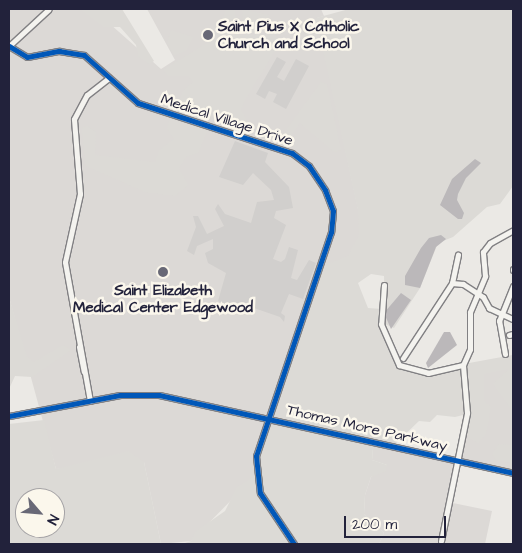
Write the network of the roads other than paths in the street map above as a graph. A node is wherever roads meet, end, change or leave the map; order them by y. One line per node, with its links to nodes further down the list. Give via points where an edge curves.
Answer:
1 (48, 9): 2 (street)
2 (9, 46): 3 (street, Medical Village Drive, via 27,57 78,52 94,61)
3 (109, 78): 15 (street, via 87,95 74,119 80,194 64,262); 17 (street, Medical Village Drive, via 138,103 292,153 309,166 327,193 333,211 332,232)
4 (513, 230): 9 (street, via 484,250 485,276)
5 (458, 255): 6 (street)
6 (452, 283): 9 (street, via 463,284); 13 (street)
7 (384, 285): 14 (street, via 381,324 399,365 428,373)
8 (513, 286): 10 (street)
9 (477, 293): 10 (street, via 489,308); 14 (street, via 468,319 470,349)
10 (502, 315): 11 (street); 12 (street, via 499,325)
11 (513, 319)
12 (505, 354)
13 (403, 358)
14 (463, 365): 18 (street, via 468,400)
15 (90, 400): 16 (street, Thomas More Parkway); 17 (street, Thomas More Parkway, via 130,394 159,395)
16 (9, 416)
17 (268, 418): 18 (street, Thomas More Parkway); 21 (street, Medical Village Drive, via 256,456 258,484 268,508)
18 (457, 460): 19 (street, Thomas More Parkway); 20 (street)
19 (513, 473)
20 (441, 541)
21 (294, 544)

